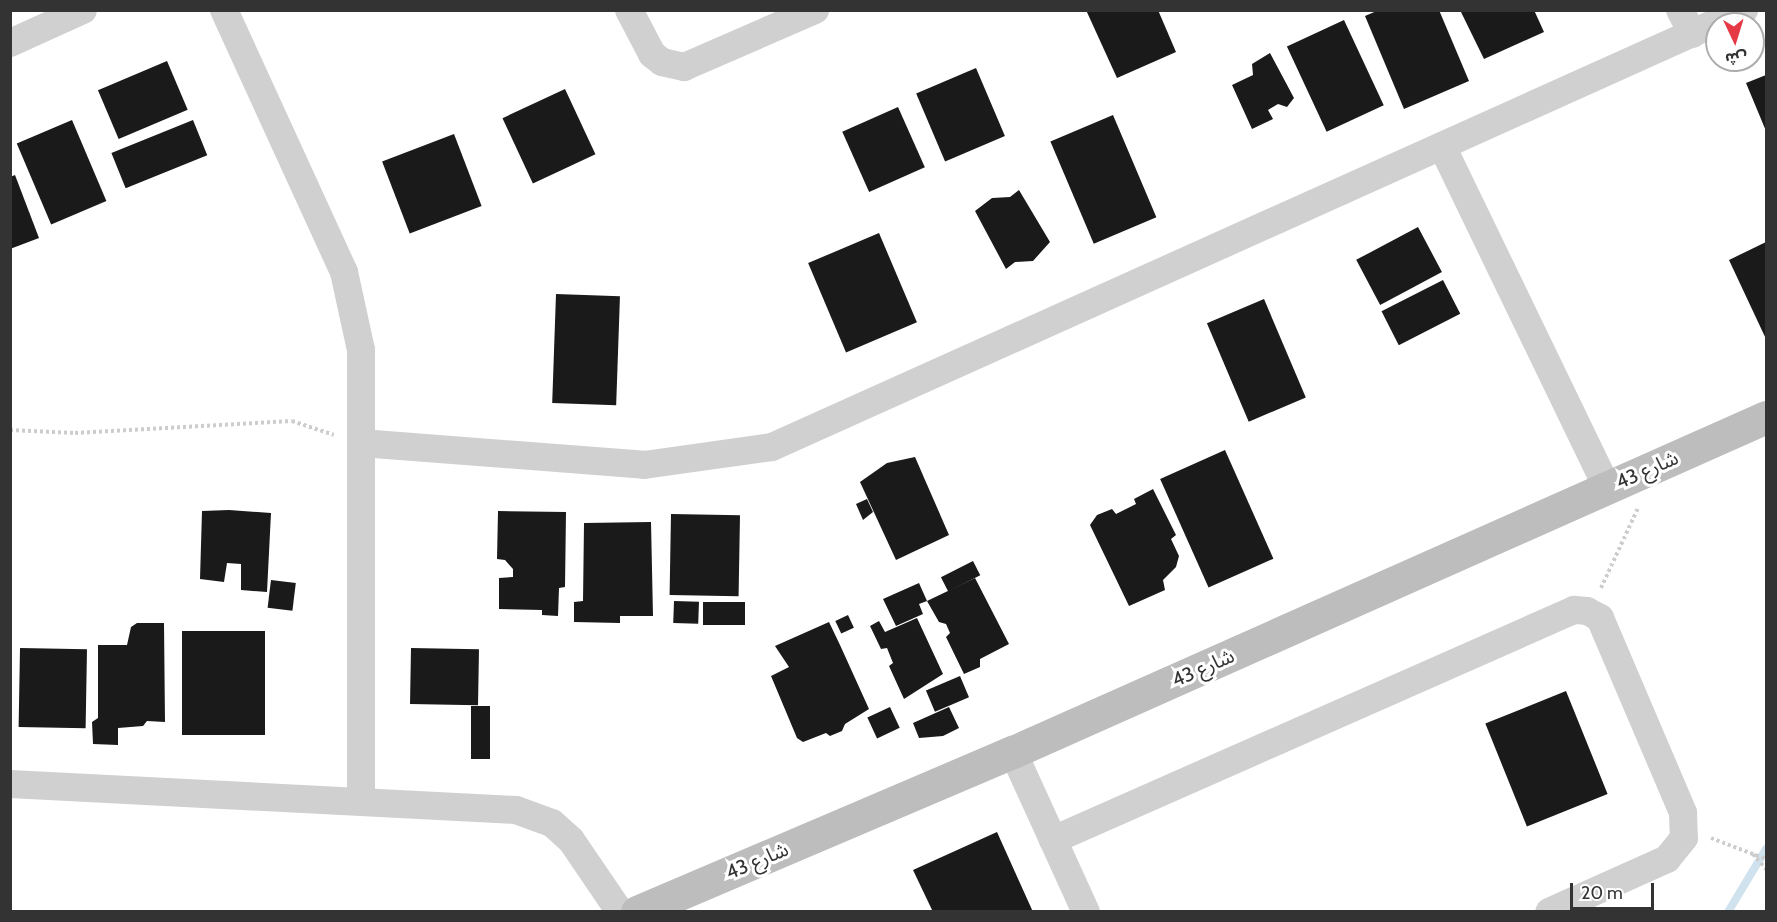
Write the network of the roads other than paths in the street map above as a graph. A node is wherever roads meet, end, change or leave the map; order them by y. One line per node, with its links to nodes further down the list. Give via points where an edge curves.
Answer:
1 (83, 10): 7 (street)
2 (224, 10): 10 (street, via 344,272 361,350)
3 (629, 10): 4 (street, via 652,54 662,62 684,68)
4 (815, 10)
5 (1744, 10): 6 (street)
6 (1686, 22): 8 (street)
7 (10, 43)
8 (1442, 146): 10 (street, via 772,447 644,465); 11 (street)
9 (1767, 417): 11 (street, شارع 43)
10 (361, 443): 14 (street)
11 (1607, 488): 12 (street, شارع 43)
12 (1013, 752): 15 (street); 17 (street, شارع 43)
13 (10, 784): 14 (street)
14 (361, 800): 16 (street, via 516,810 552,823 571,840)
15 (1053, 840): 18 (street); 19 (street, via 1574,610 1600,618 1683,813 1684,829 1682,843 1667,859)
16 (620, 912)
17 (637, 912)
18 (1086, 912)
19 (1549, 912)

